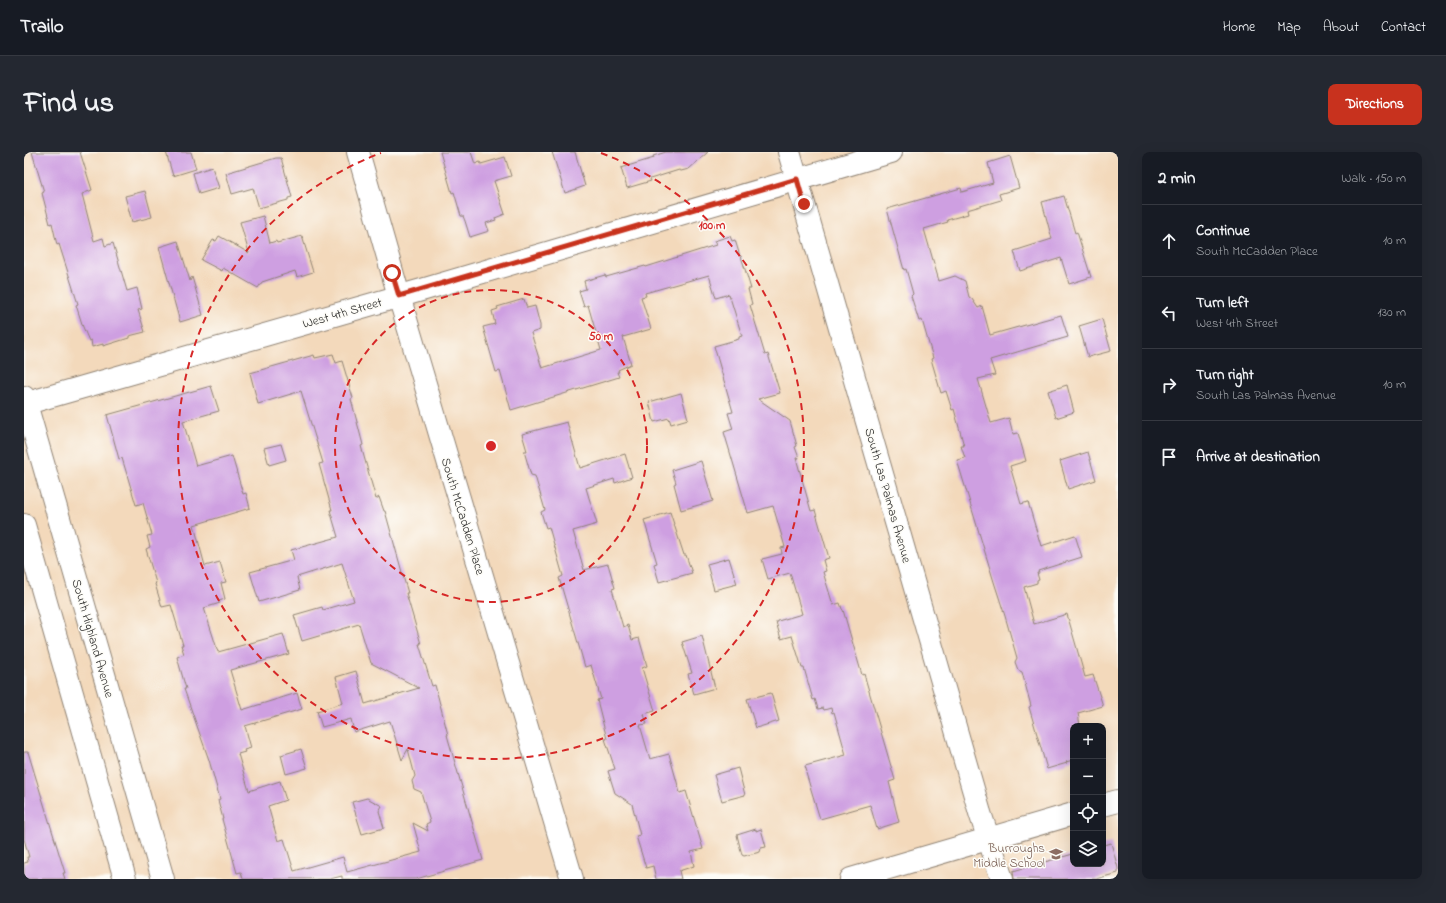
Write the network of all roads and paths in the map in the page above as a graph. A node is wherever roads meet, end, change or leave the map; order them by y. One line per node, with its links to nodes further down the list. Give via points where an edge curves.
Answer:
1 (358, 152): 5 (street, South McCadden Place)
2 (789, 152): 4 (street, South Las Palmas Avenue)
3 (891, 152): 4 (street, West 4th Street)
4 (797, 179): 5 (street, West 4th Street); 11 (street, South Las Palmas Avenue)
5 (399, 296): 6 (street, West 4th Street); 14 (street, South McCadden Place)
6 (25, 401): 13 (street, South Highland Avenue)
7 (24, 525): 12 (street)
8 (1118, 801): 9 (street)
9 (1106, 804)
10 (1070, 815): 11 (street)
11 (988, 838): 15 (street); 16 (street, South Las Palmas Avenue)
12 (125, 879)
13 (163, 879)
14 (572, 879)
15 (851, 879)
16 (1002, 879)

